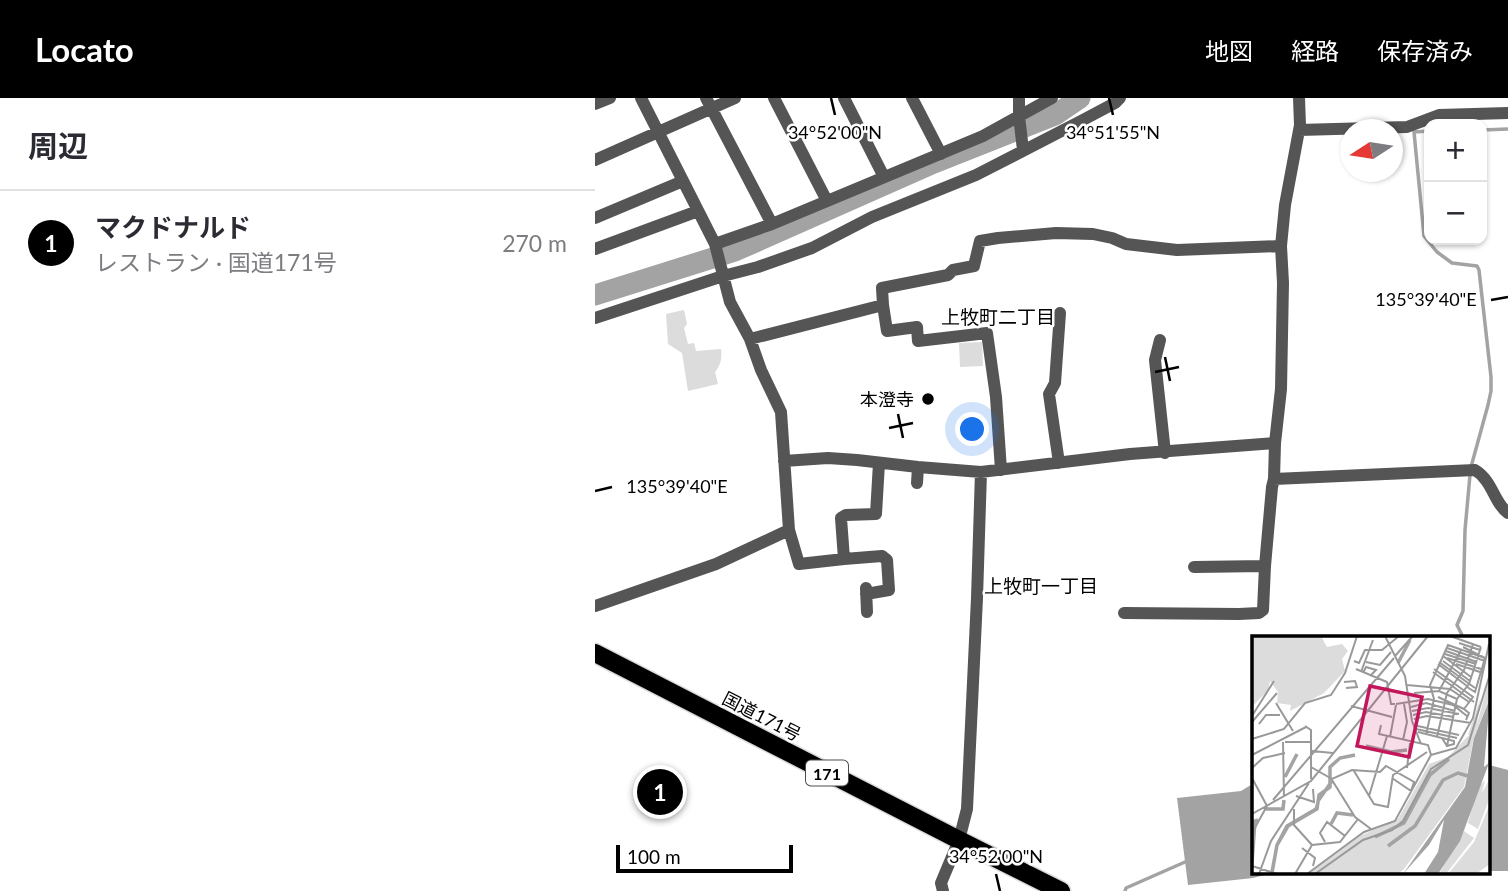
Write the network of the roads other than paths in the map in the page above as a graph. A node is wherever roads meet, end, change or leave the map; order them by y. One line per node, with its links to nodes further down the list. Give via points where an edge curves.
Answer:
1 (610, 98): 12 (street)
2 (641, 98): 16 (street)
3 (735, 98): 11 (street)
4 (774, 98): 22 (street)
5 (843, 98): 20 (street)
6 (912, 98): 18 (street)
7 (1019, 98): 14 (street)
8 (1052, 98): 14 (street)
9 (1120, 98): 17 (street)
10 (1299, 98): 15 (street)
11 (709, 103): 16 (street); 25 (street)
12 (595, 104)
13 (1508, 113): 15 (street, via 1439,115 1407,127)
14 (1019, 116): 17 (street); 18 (street)
15 (1299, 130): 27 (street)
16 (658, 132): 19 (street); 21 (street)
17 (1023, 150): 29 (street, via 812,247)
18 (941, 155): 20 (street)
19 (595, 160)
20 (884, 177): 22 (street)
21 (683, 181): 23 (street); 24 (street)
22 (827, 201): 25 (street)
23 (698, 211): 26 (street); 28 (street)
24 (595, 218)
25 (772, 224): 26 (street)
26 (715, 244): 29 (street)
27 (1281, 246): 30 (street, via 1177,250 1126,244 1093,234 998,237 981,241 974,266 882,288); 35 (street, via 1281,389)
28 (595, 249)
29 (723, 276): 32 (street); 33 (street, via 730,302)
30 (883, 305): 33 (street); 41 (street, via 887,331 917,327 918,341 987,333)
31 (1060, 313): 39 (street, via 1055,383 1049,394)
32 (595, 318)
33 (750, 339): 37 (street, via 781,412)
34 (1160, 340): 36 (street, via 1154,360)
35 (1275, 443): 36 (street); 43 (street)
36 (1165, 453): 39 (street)
37 (784, 461): 38 (street, via 828,458); 46 (street)
38 (879, 463): 40 (street); 47 (street, via 876,514 841,518)
39 (1059, 463): 41 (street)
40 (918, 467): 42 (street); 44 (street)
41 (1001, 470): 42 (street)
42 (981, 472): 54 (street, via 967,809)
43 (1274, 480): 45 (street, via 1475,470 1484,475); 48 (street)
44 (917, 483)
45 (1508, 513)
46 (789, 530): 47 (street, via 799,564); 50 (street, via 716,564)
47 (844, 558): 51 (street, via 883,556 887,560 889,590 866,590)
48 (1265, 566): 49 (street); 52 (street, via 1263,610 1259,613)
49 (1194, 567)
50 (595, 606)
51 (867, 612)
52 (1124, 613)
53 (595, 653): 54 (highway, 国道171号 / 171)
54 (959, 841): 55 (street, via 941,883); 56 (highway, 国道171号 / 171)
55 (943, 891)
56 (1061, 891)

